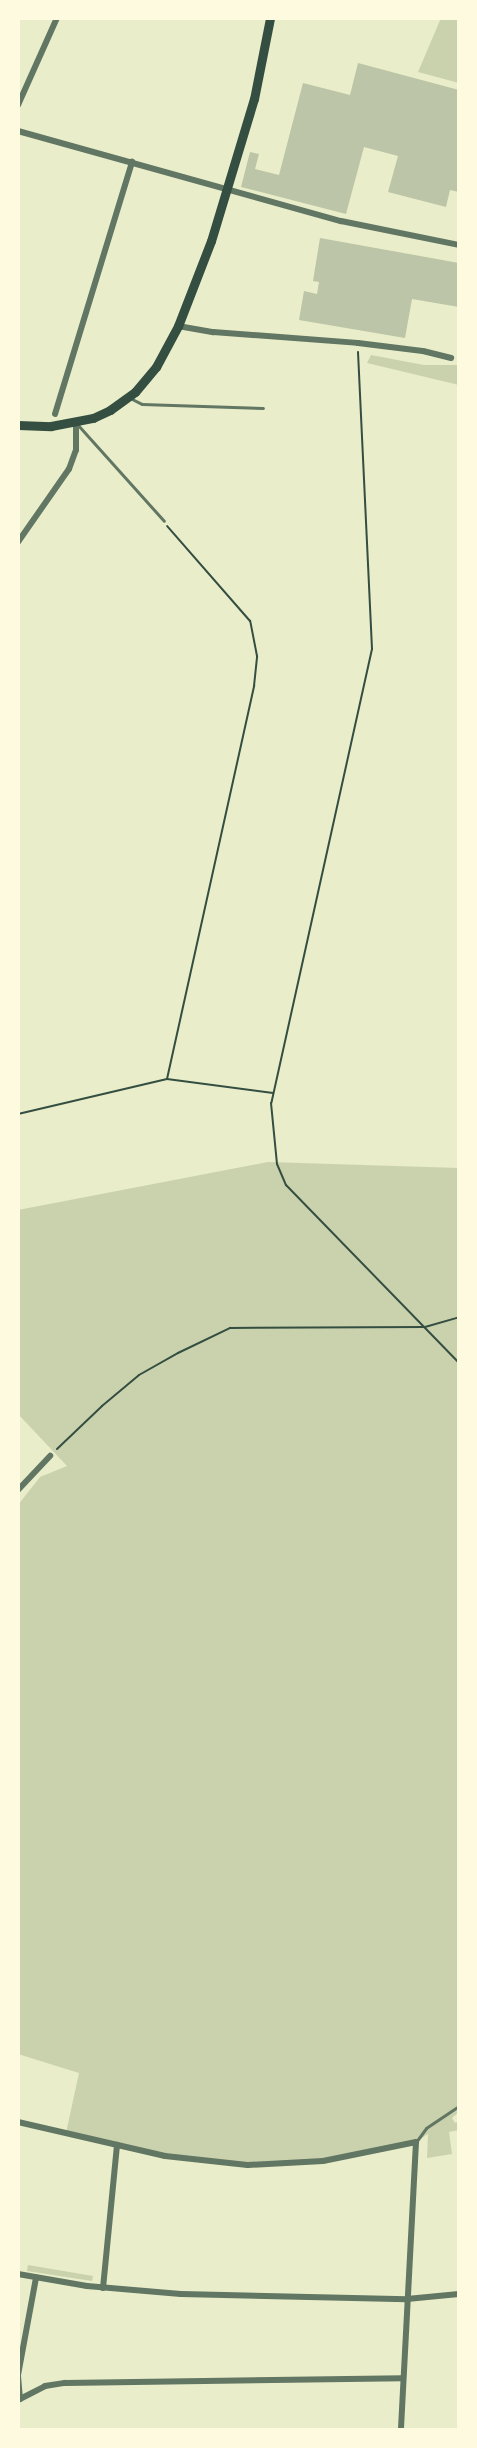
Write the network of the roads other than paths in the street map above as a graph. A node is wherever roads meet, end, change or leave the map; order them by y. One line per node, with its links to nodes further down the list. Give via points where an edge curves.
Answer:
1 (57, 18): 3 (street)
2 (270, 18): 6 (main road, via 260,77)
3 (18, 105)
4 (18, 131): 5 (street)
5 (132, 162): 6 (street); 12 (street)
6 (227, 190): 7 (street, via 341,221); 8 (main road)
7 (459, 245)
8 (178, 326): 9 (street, via 358,343); 10 (main road, via 156,367)
9 (451, 358)
10 (129, 397): 11 (lane, via 142,404); 13 (main road, via 100,415)
11 (263, 408)
12 (55, 414)
13 (76, 423): 14 (main road); 15 (lane); 16 (street, via 76,450 69,469)
14 (18, 425)
15 (164, 521)
16 (18, 542)
17 (50, 1456): 18 (street)
18 (18, 1491)
19 (459, 2106): 21 (lane, via 426,2127)
20 (18, 2122): 22 (street)
21 (417, 2142): 22 (street, via 352,2157 275,2165 212,2163); 27 (street)
22 (117, 2145): 25 (street)
23 (18, 2274): 24 (street)
24 (36, 2278): 25 (street); 29 (street, via 18,2375)
25 (103, 2288): 27 (street, via 181,2294)
26 (459, 2294): 27 (street)
27 (407, 2299): 28 (street)
28 (403, 2378): 29 (street, via 65,2383 45,2386); 30 (street)
29 (19, 2399)
30 (401, 2430)

